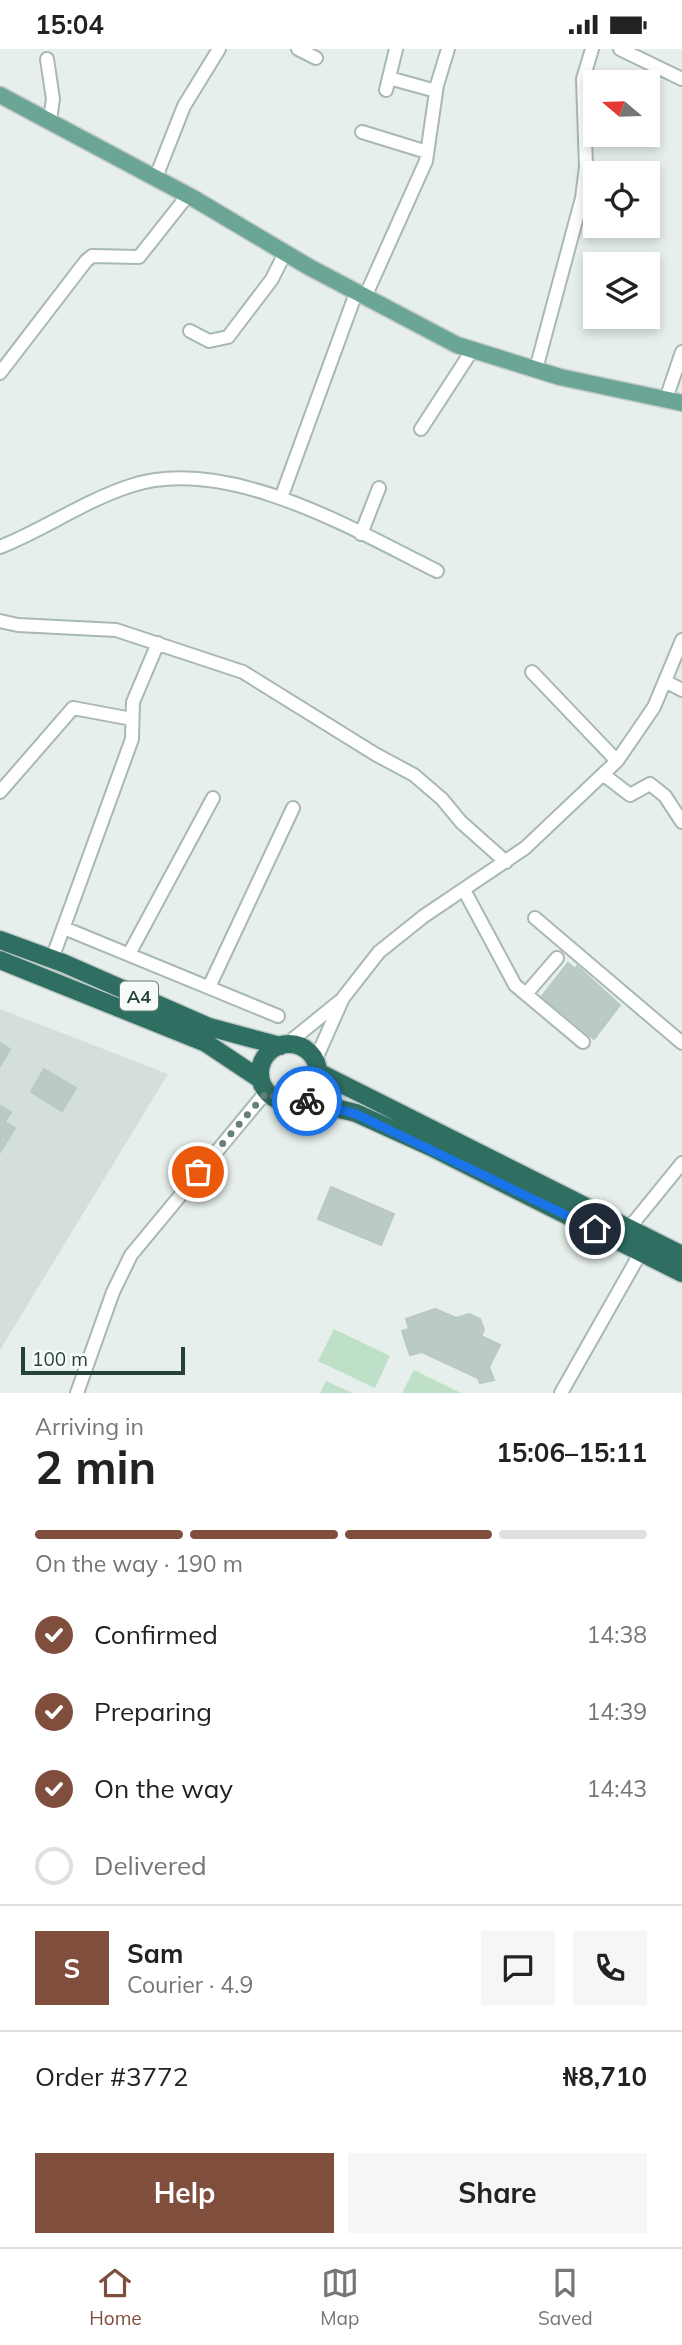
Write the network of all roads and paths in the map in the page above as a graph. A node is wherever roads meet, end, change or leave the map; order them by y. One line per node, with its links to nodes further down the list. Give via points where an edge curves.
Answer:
1 (219, 49): 15 (street, via 184,106)
2 (299, 49): 7 (street)
3 (396, 49): 10 (street, via 388,84)
4 (448, 49): 10 (street)
5 (592, 49): 22 (street, via 583,79 586,167 582,198)
6 (620, 49): 9 (street)
7 (316, 58)
8 (47, 59): 12 (street, via 53,99)
9 (682, 79)
10 (436, 91): 14 (street)
11 (0, 95): 12 (main road)
12 (50, 120): 15 (main road)
13 (362, 132): 14 (street)
14 (427, 152): 18 (street)
15 (156, 177): 16 (main road)
16 (188, 195): 17 (main road); 23 (street, via 139,257 92,256 86,261)
17 (285, 253): 18 (main road); 19 (street, via 272,279 228,337 209,341)
18 (361, 295): 20 (main road); 27 (street)
19 (190, 331)
20 (473, 349): 22 (main road); 25 (street)
21 (682, 352): 24 (street)
22 (536, 369): 24 (main road)
23 (0, 373)
24 (674, 401)
25 (421, 429)
26 (379, 488): 28 (street)
27 (281, 498): 28 (street); 29 (street, via 245,485 175,479 134,484 90,500)
28 (361, 534): 30 (street)
29 (0, 547)
30 (437, 571)
31 (0, 621): 33 (street, via 116,630)
32 (682, 640): 35 (street)
33 (158, 643): 37 (street, via 138,685); 44 (street, via 258,680 414,775)
34 (532, 672): 38 (street)
35 (665, 681): 36 (street); 38 (street, via 635,738)
36 (682, 690)
37 (132, 719): 40 (street, via 73,708); 47 (street, via 132,739)
38 (617, 761): 39 (street)
39 (604, 775): 43 (street, via 630,795 650,784 665,796); 44 (street)
40 (0, 792)
41 (213, 798): 49 (street)
42 (293, 808): 53 (street)
43 (682, 822)
44 (506, 862): 45 (street)
45 (464, 890): 54 (street, via 500,963); 55 (street, via 394,938)
46 (535, 918): 58 (street)
47 (64, 928): 49 (street); 51 (street)
48 (0, 940): 51 (highway, A4)
49 (129, 954): 53 (street)
50 (557, 958): 54 (street)
51 (52, 959): 59 (highway, A4, via 209,1027)
52 (0, 960): 61 (highway, A4, via 206,1044)
53 (209, 987): 56 (street)
54 (526, 994): 57 (street)
55 (343, 998): 59 (street); 60 (street)
56 (278, 1016)
57 (583, 1041)
58 (682, 1043)
59 (283, 1045): 60 (highway, A4, via 307,1050); 61 (highway, via 265,1057)
60 (317, 1066): 62 (highway, via 314,1088); 64 (highway, A4)
61 (263, 1085): 62 (highway, A4, via 281,1101); 68 (street, via 131,1255)
62 (302, 1100): 65 (highway, A4, via 369,1119)
63 (682, 1163): 64 (street)
64 (630, 1227): 66 (highway, A4)
65 (641, 1252): 67 (highway, A4); 69 (street)
66 (682, 1255)
67 (682, 1273)
68 (77, 1393)
69 (561, 1393)

